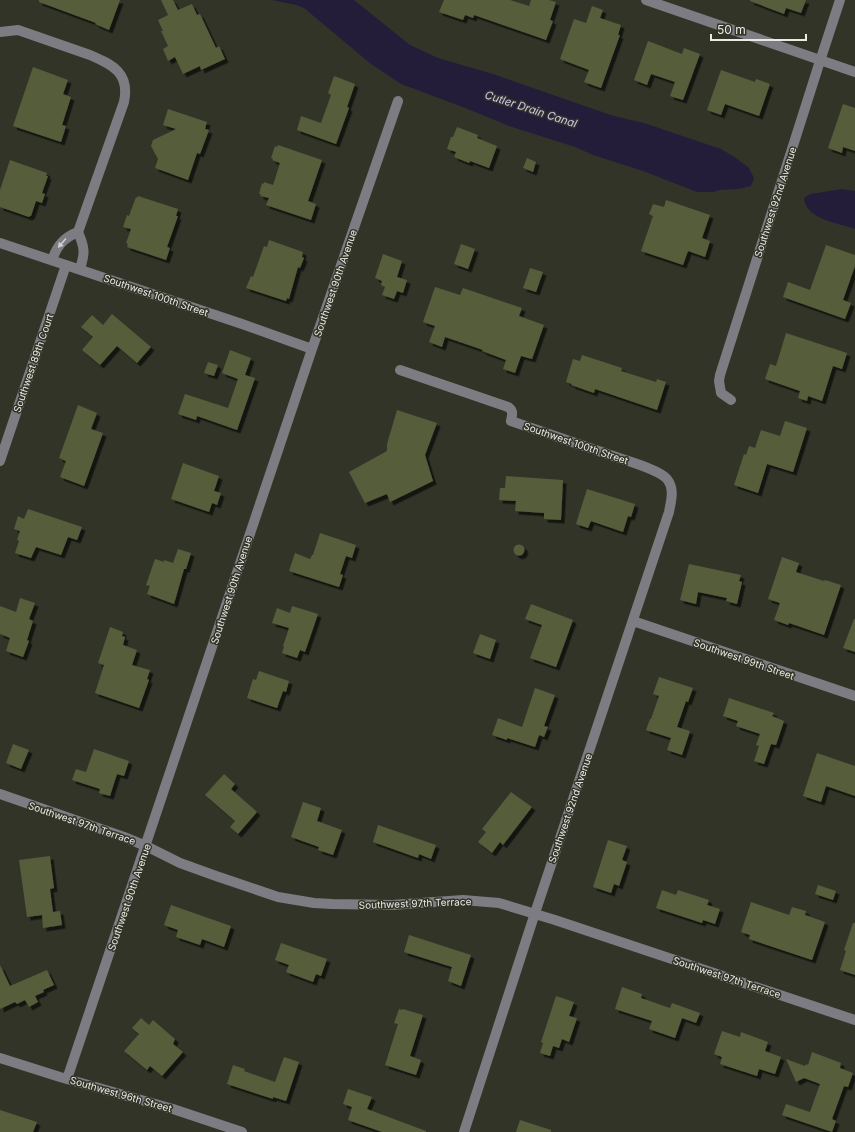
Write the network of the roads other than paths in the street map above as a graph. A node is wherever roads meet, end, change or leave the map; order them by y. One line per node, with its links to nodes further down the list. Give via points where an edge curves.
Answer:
1 (646, 0): 4 (street)
2 (840, 0): 4 (street, Southwest 92nd Avenue)
3 (0, 32): 7 (street, via 18,30 90,55 114,68 125,82 125,97 121,111)
4 (820, 60): 5 (street); 14 (street, Southwest 92nd Avenue, via 720,375 721,393)
5 (855, 72)
6 (398, 101): 12 (street, Southwest 90th Avenue)
7 (78, 232): 9 (street, one-way to 9, via 64,240); 11 (street, via 84,252)
8 (0, 243): 9 (street, Southwest 100th Street)
9 (52, 260): 10 (street, Southwest 100th Street)
10 (66, 265): 11 (street, Southwest 100th Street); 15 (street, Southwest 89th Court)
11 (80, 269): 12 (street, Southwest 100th Street)
12 (312, 349): 21 (street, Southwest 90th Avenue)
13 (400, 370): 17 (street, Southwest 100th Street, via 508,407 513,413 511,422 640,465 666,478)
14 (731, 400)
15 (3, 445): 16 (street, Southwest 89th Court)
16 (0, 461)
17 (670, 484): 18 (street, Southwest 92nd Avenue, via 672,501)
18 (633, 621): 19 (street, Southwest 99th Street); 22 (street, Southwest 92nd Avenue)
19 (855, 696)
20 (0, 794): 21 (street, Southwest 97th Terrace)
21 (146, 846): 22 (street, Southwest 97th Terrace, via 180,863 278,897 332,904 371,905 463,900 499,903); 25 (street, Southwest 90th Avenue)
22 (535, 913): 23 (street, Southwest 97th Terrace); 27 (street, Southwest 92nd Avenue)
23 (855, 1020)
24 (0, 1058): 25 (street, Southwest 96th Street)
25 (67, 1079): 26 (street, Southwest 96th Street, via 173,1109)
26 (242, 1132)
27 (464, 1132)

